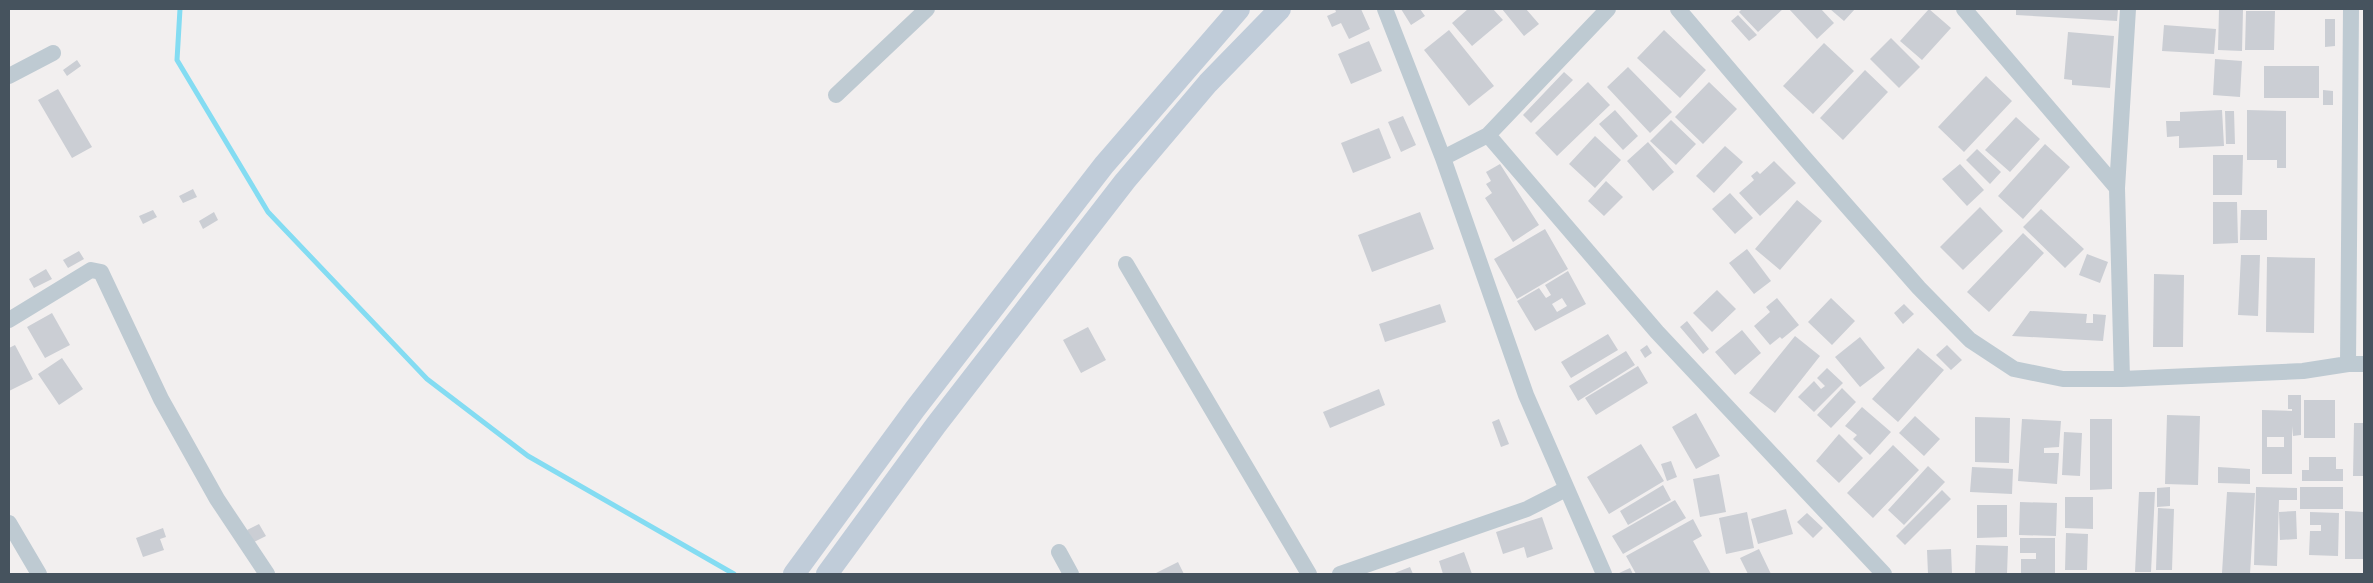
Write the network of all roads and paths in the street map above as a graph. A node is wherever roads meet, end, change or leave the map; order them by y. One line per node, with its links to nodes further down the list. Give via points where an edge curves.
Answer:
1 (927, 9): 12 (street)
2 (1239, 9): 25 (main road, via 1104,165 915,409)
3 (1280, 9): 26 (main road, via 1208,83 1125,181 936,425)
4 (1384, 9): 14 (street)
5 (1608, 9): 13 (street)
6 (1678, 9): 19 (street, via 1919,288 1970,340 2014,369 2063,379)
7 (1964, 9): 15 (street)
8 (2128, 9): 15 (street)
9 (2351, 9): 18 (street)
10 (53, 53): 11 (street)
11 (9, 76)
12 (836, 95)
13 (1488, 135): 14 (street); 31 (street, via 1657,332)
14 (1443, 158): 20 (street, via 1526,395)
15 (2116, 188): 19 (street)
16 (1126, 264): 28 (street)
17 (9, 320): 24 (street, via 91,270 101,272 161,399 217,499)
18 (2356, 364): 19 (street, via 2303,372)
19 (2122, 379)
20 (1566, 489): 29 (street, via 1528,509); 30 (street)
21 (9, 523): 23 (street)
22 (1059, 552): 27 (street)
23 (39, 574)
24 (267, 574)
25 (794, 574)
26 (827, 574)
27 (1071, 574)
28 (1309, 574)
29 (1340, 574)
30 (1604, 574)
31 (1884, 574)

